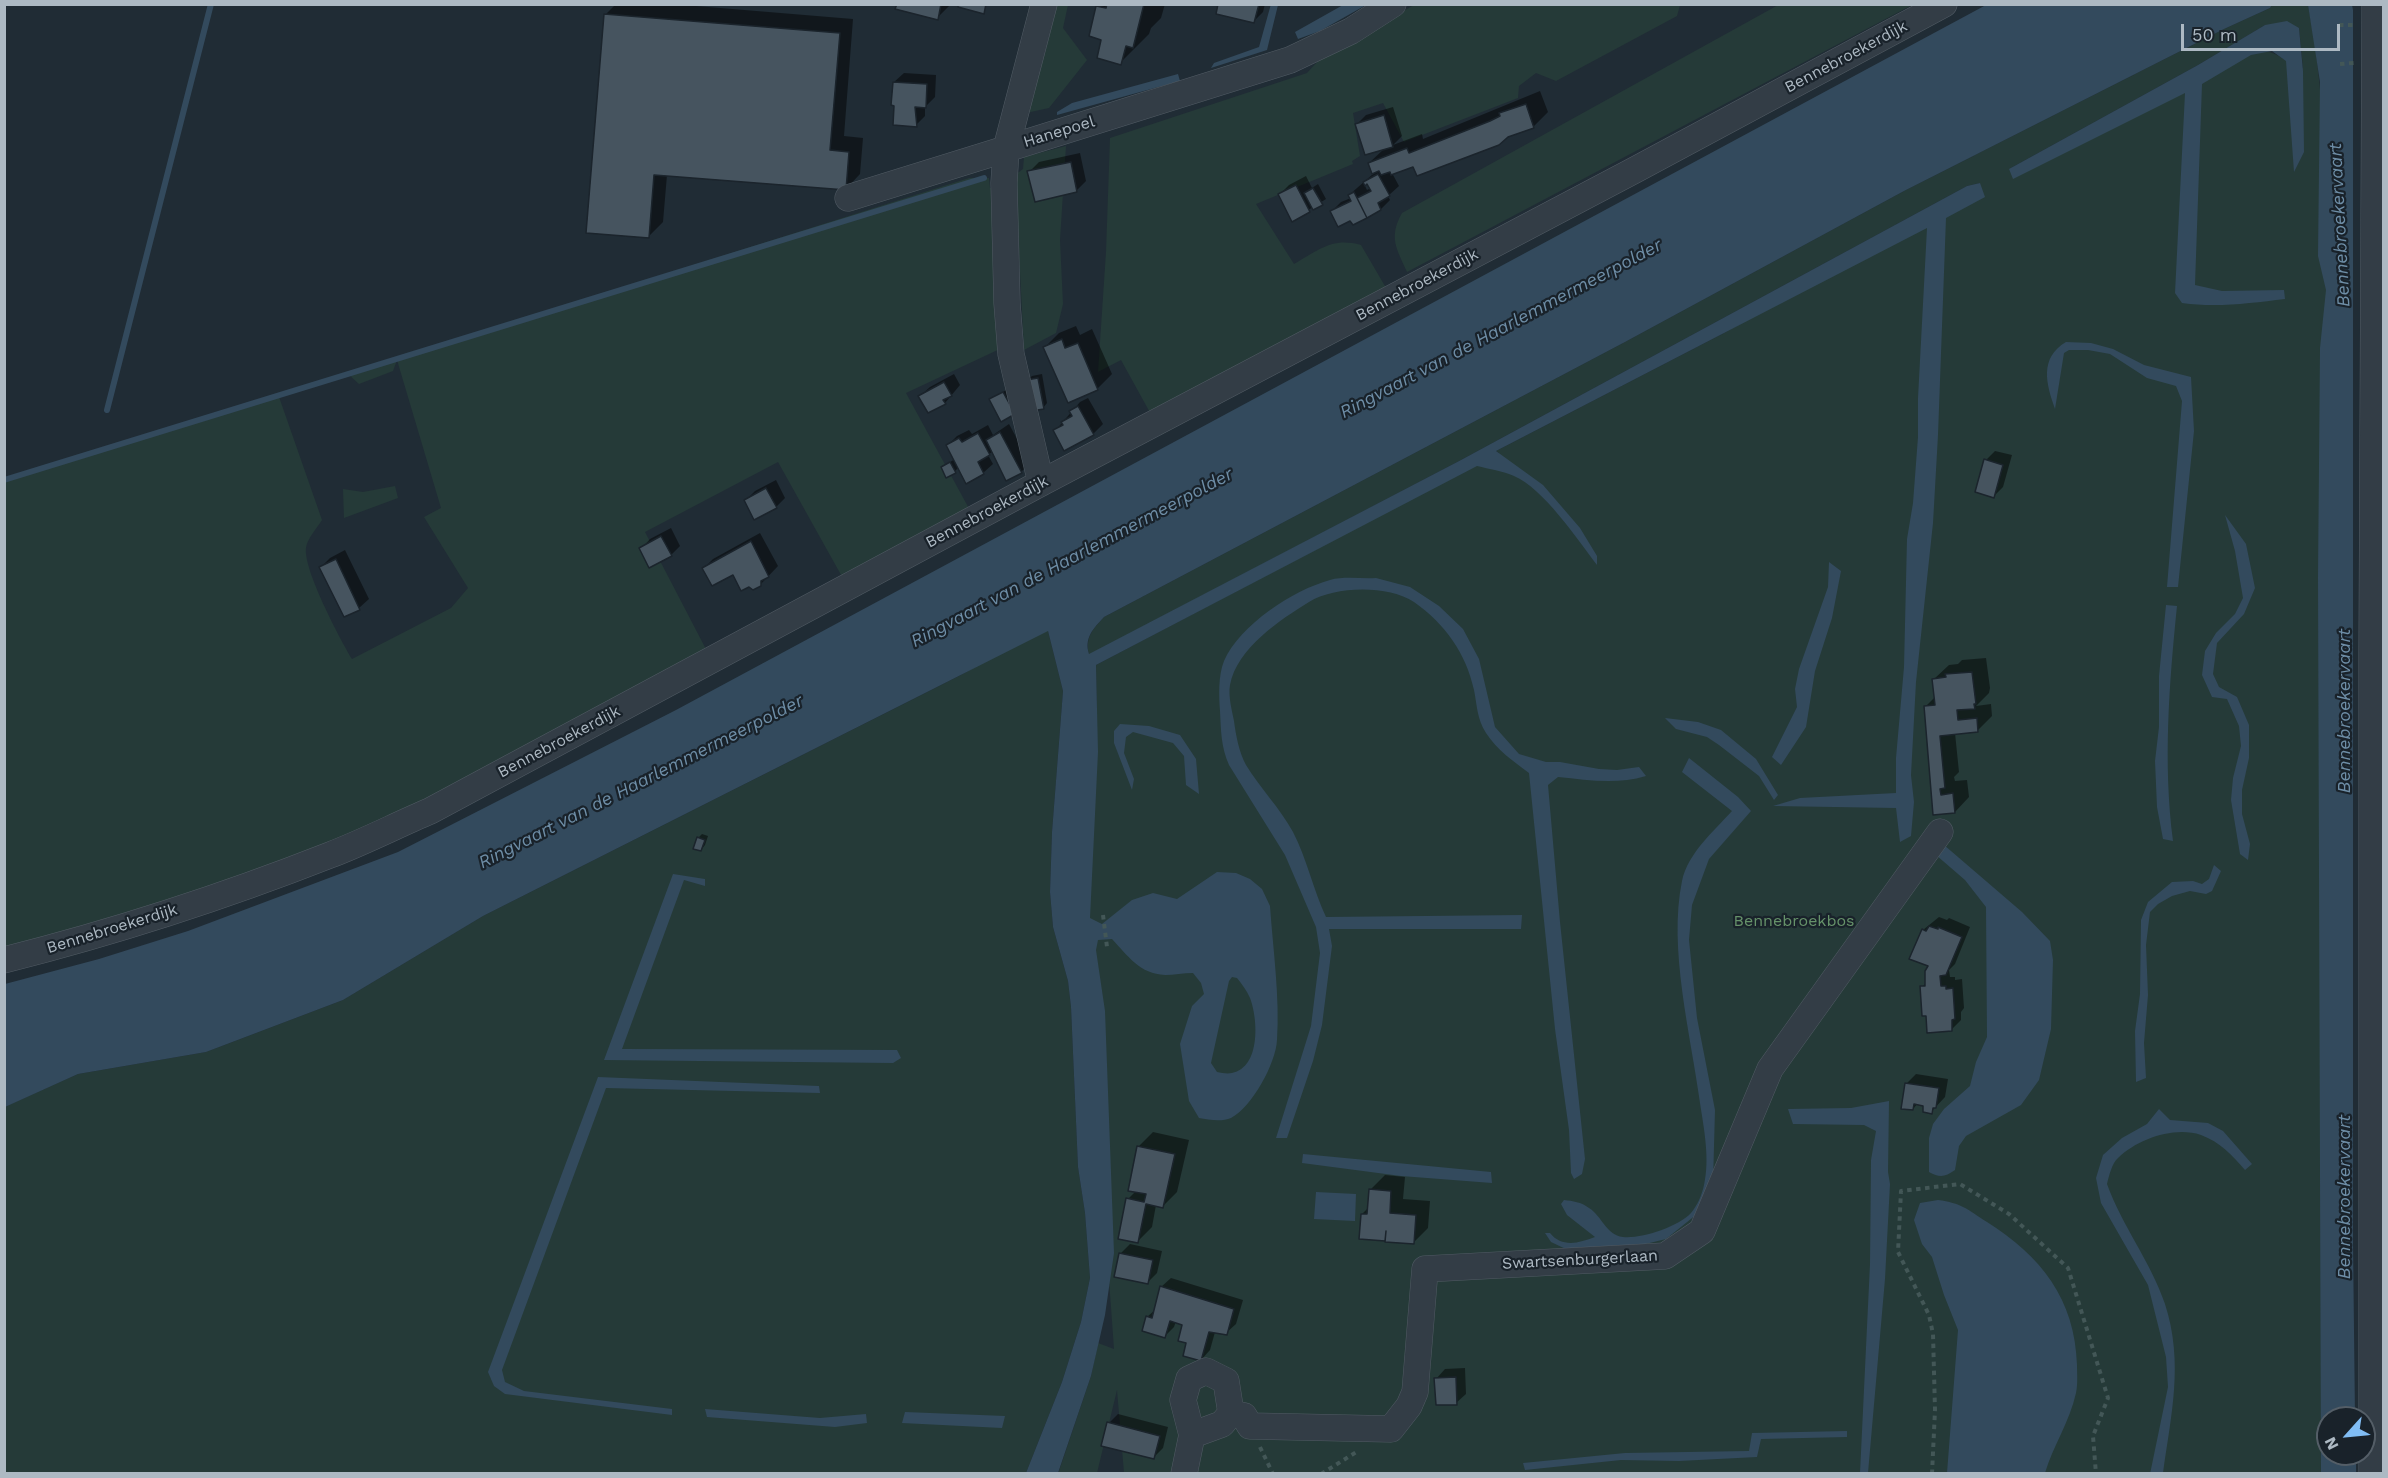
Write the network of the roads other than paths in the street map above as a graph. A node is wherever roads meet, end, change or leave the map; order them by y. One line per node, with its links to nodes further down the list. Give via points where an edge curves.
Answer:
1 (1044, 4): 5 (street)
2 (1393, 4): 5 (street, Hanepoel, via 1351,32 1290,60)
3 (1944, 4): 7 (street, Bennebroekerdijk)
4 (2375, 4): 8 (street)
5 (1006, 149): 6 (street); 7 (street, Hanepoel, via 1011,354)
6 (848, 198)
7 (1041, 483): 10 (street, Bennebroekerdijk, via 430,811 331,854 206,900 90,938)
8 (2378, 652): 14 (street)
9 (1940, 832): 11 (street, Swartsenburgerlaan, via 1770,1069 1702,1231 1665,1256 1425,1269 1415,1392 1391,1429 1250,1426 1244,1416)
10 (4, 960)
11 (1231, 1413): 12 (street, via 1221,1424); 12 (street, via 1227,1381 1206,1371 1189,1379 1183,1400)
12 (1192, 1435): 13 (street)
13 (1184, 1473)
14 (2372, 1473)

